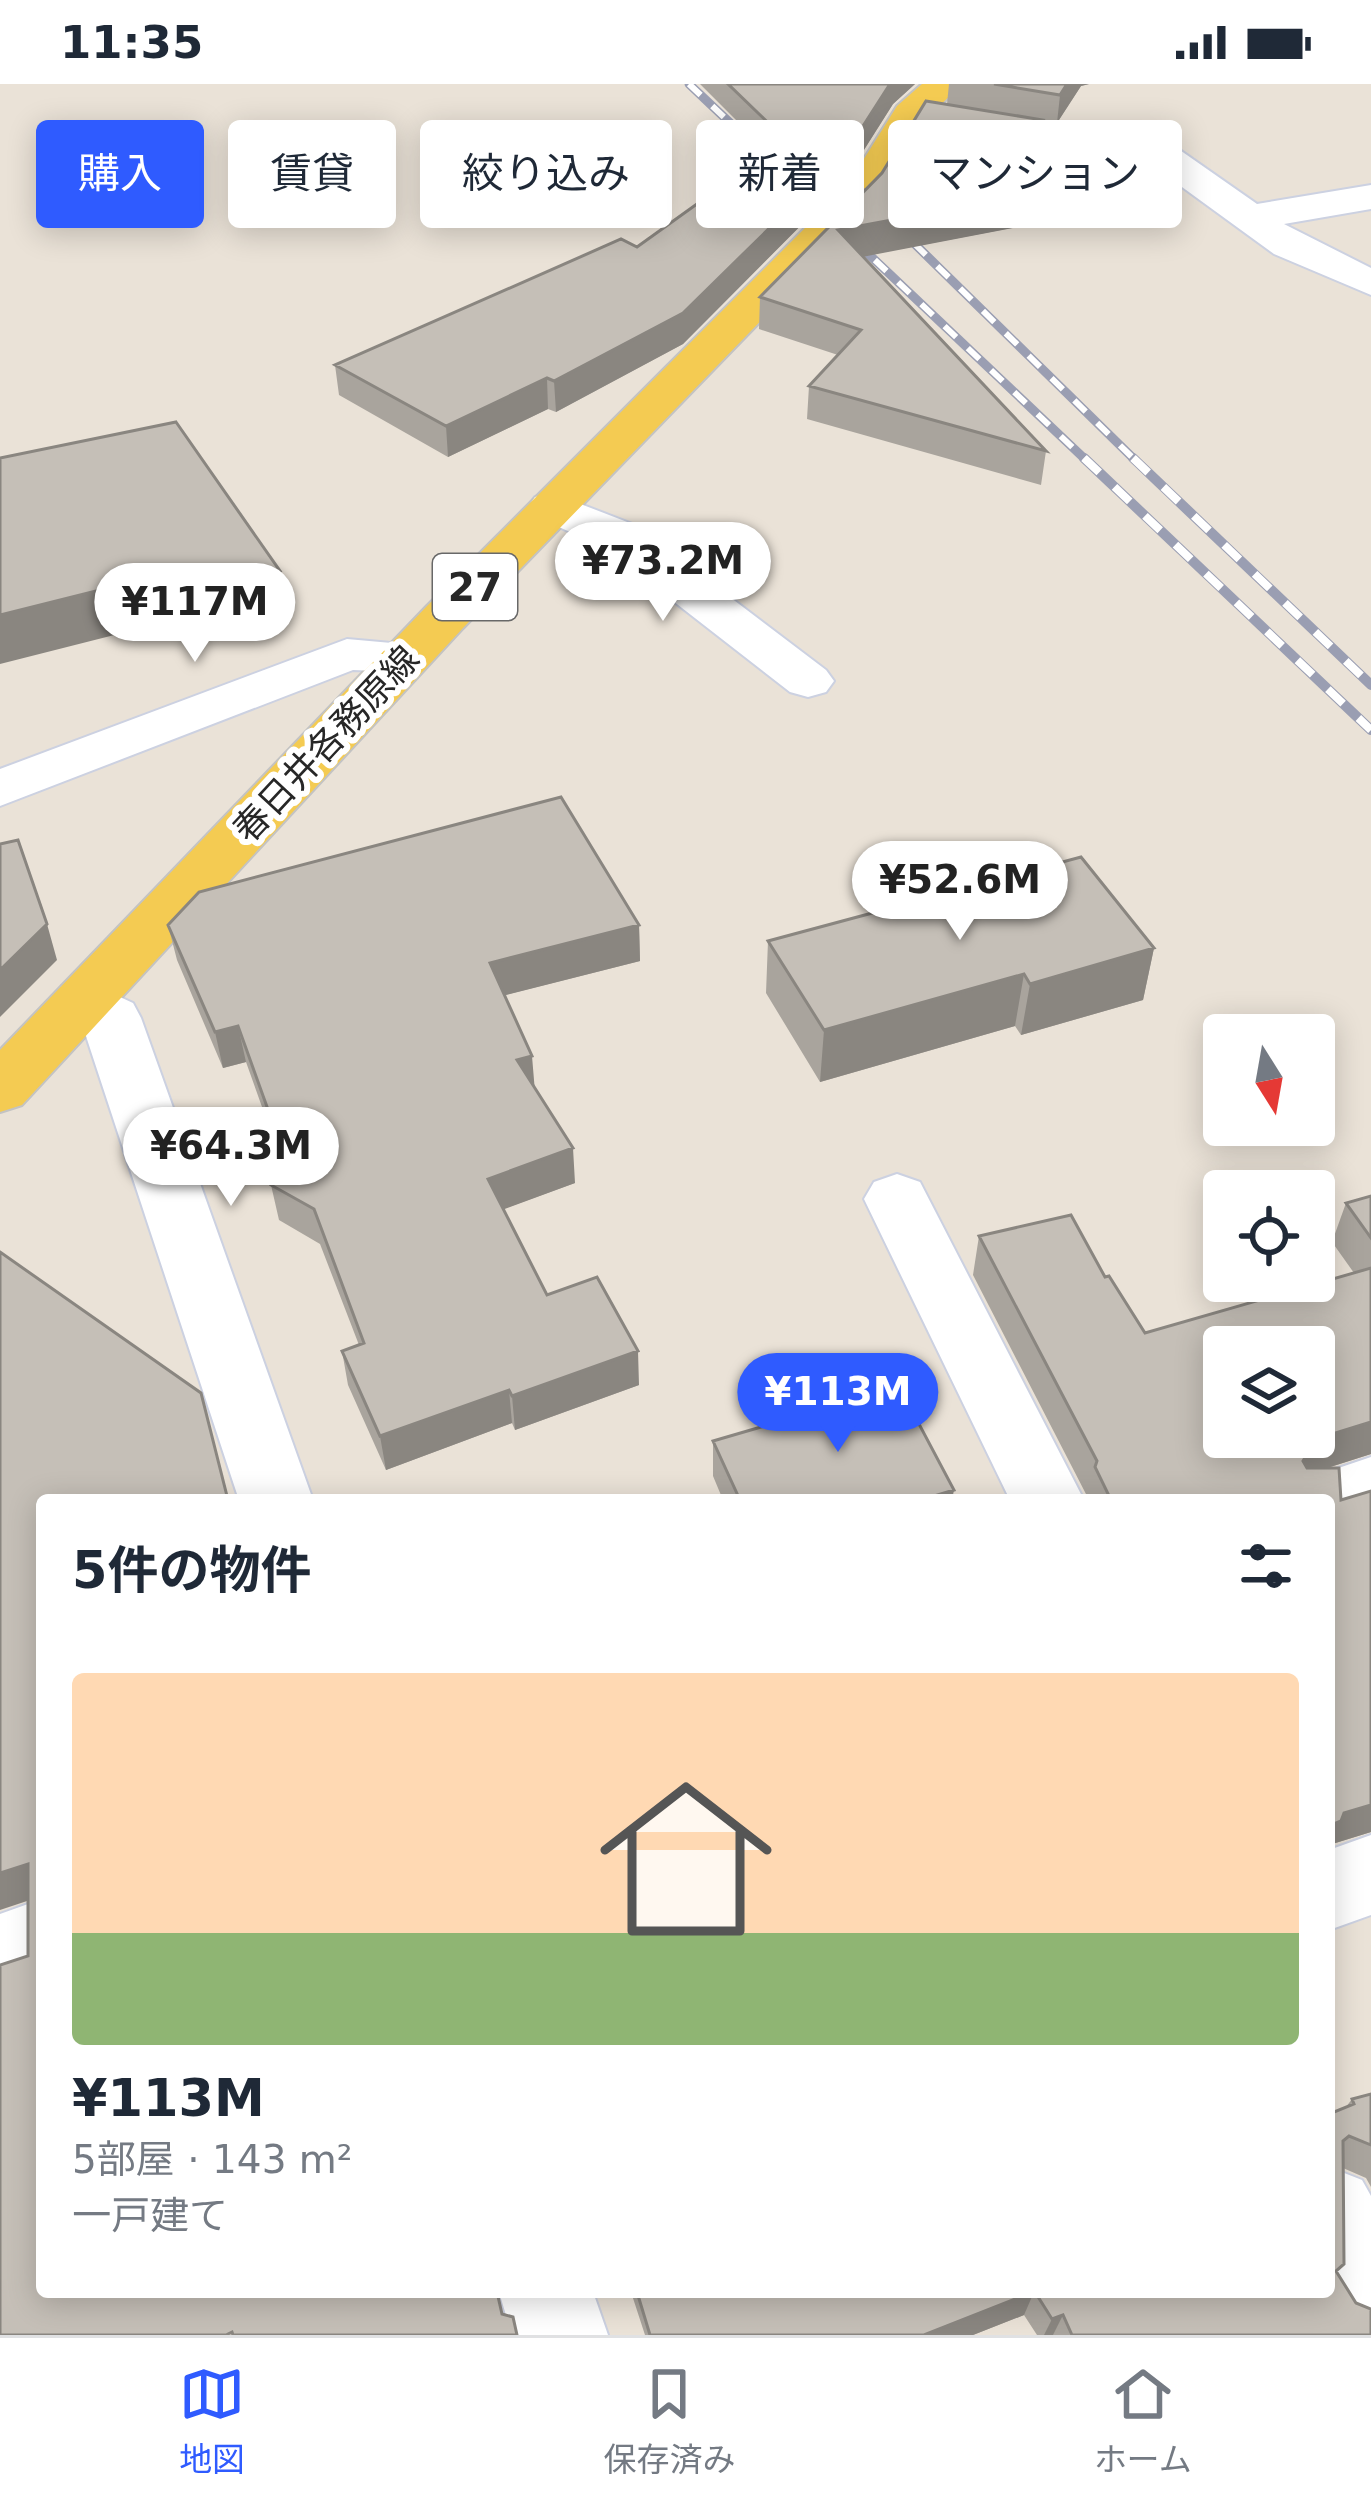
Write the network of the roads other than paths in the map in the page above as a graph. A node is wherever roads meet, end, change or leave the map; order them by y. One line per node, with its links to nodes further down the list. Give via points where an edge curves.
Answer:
1 (927, 99): 3 (street, via 1095,145 1134,142); 5 (main road, 春日井各務原線 / 27, via 863,193)
2 (1371, 197): 3 (street)
3 (1253, 217): 4 (street, via 1288,245)
4 (1371, 283)
5 (552, 507): 6 (main road, 春日井各務原線 / 27); 7 (street, via 618,535)
6 (407, 657): 8 (street, via 347,654); 9 (main road, 春日井各務原線 / 27)
7 (808, 681)
8 (2, 783)
9 (83, 1001): 10 (main road, 春日井各務原線 / 27); 13 (street, via 111,1018)
10 (0, 1089)
11 (897, 1199): 14 (street)
12 (1371, 1488): 15 (street)
13 (274, 1494)
14 (1044, 1494)
15 (1335, 1500)
16 (1371, 1875): 17 (street)
17 (1335, 1888)
18 (36, 1943): 19 (street)
19 (0, 1956)
20 (1335, 2223): 21 (street)
21 (1371, 2289)
22 (548, 2298): 23 (street)
23 (560, 2335)

